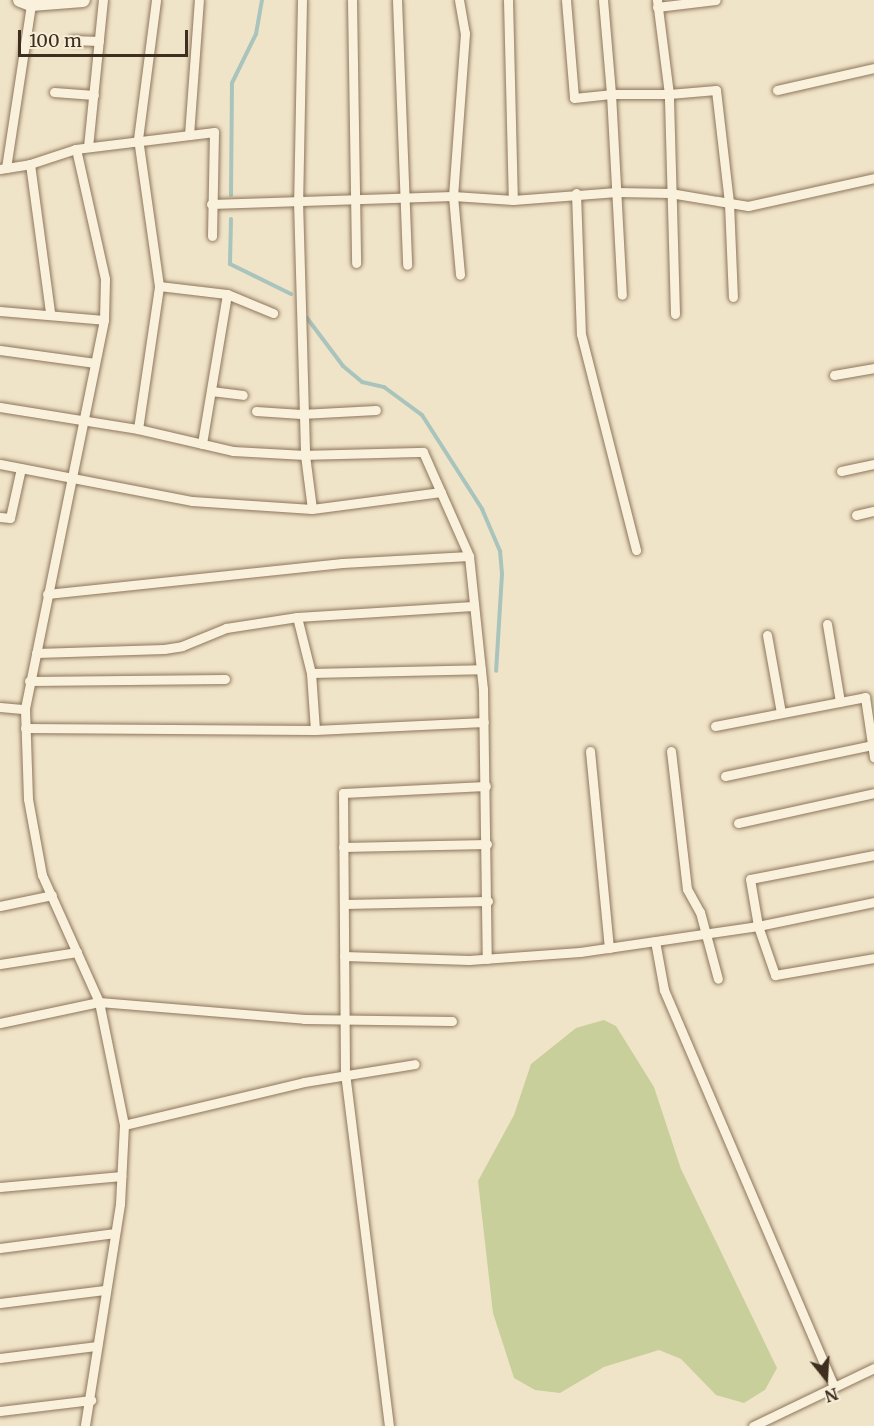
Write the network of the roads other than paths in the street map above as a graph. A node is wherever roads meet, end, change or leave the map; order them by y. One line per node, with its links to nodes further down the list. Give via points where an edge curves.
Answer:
1 (83, 0): 13 (street)
2 (103, 0): 16 (street)
3 (156, 0): 24 (street)
4 (199, 0): 23 (street)
5 (302, 0): 36 (street)
6 (352, 0): 34 (street)
7 (397, 0): 35 (street)
8 (459, 0): 33 (street, via 465,33)
9 (508, 0): 37 (street)
10 (566, 0): 20 (street, via 574,98)
11 (603, 0): 20 (street)
12 (716, 0): 14 (street)
13 (25, 2): 28 (street)
14 (657, 3): 21 (street)
15 (72, 40): 16 (street)
16 (99, 41): 22 (street)
17 (874, 68): 18 (street)
18 (777, 90)
19 (54, 92): 22 (street)
20 (611, 94): 21 (street); 30 (street)
21 (669, 94): 32 (street); 38 (street, via 716,90)
22 (93, 95): 25 (street)
23 (189, 135): 24 (street); 39 (street, via 214,132)
24 (138, 139): 25 (street); 44 (street)
25 (88, 147): 26 (street)
26 (76, 148): 27 (street); 52 (street, via 105,279)
27 (30, 164): 28 (street); 49 (street)
28 (3, 169)
29 (874, 178): 38 (street, via 748,206)
30 (617, 192): 31 (street); 32 (street); 46 (street)
31 (576, 193): 37 (street); 77 (street, via 581,334)
32 (670, 193): 38 (street); 51 (street)
33 (453, 196): 35 (street); 37 (street); 43 (street)
34 (356, 199): 35 (street); 36 (street); 41 (street)
35 (404, 199): 42 (street)
36 (298, 200): 39 (street); 62 (street)
37 (513, 200)
38 (729, 203): 47 (street)
39 (211, 204): 40 (street)
40 (212, 236)
41 (356, 263)
42 (407, 265)
43 (460, 274)
44 (159, 286): 45 (street); 64 (street)
45 (227, 294): 50 (street); 57 (street)
46 (622, 295)
47 (733, 297)
48 (0, 311): 49 (street)
49 (50, 312): 52 (street)
50 (273, 313)
51 (675, 314)
52 (104, 320): 54 (street)
53 (0, 350): 54 (street)
54 (95, 363): 63 (street)
55 (874, 368): 56 (street)
56 (834, 375)
57 (211, 391): 58 (street); 65 (street)
58 (243, 395)
59 (0, 407): 63 (street)
60 (376, 410): 62 (street)
61 (256, 411): 62 (street)
62 (301, 414): 66 (street)
63 (82, 422): 64 (street); 71 (street)
64 (138, 429): 65 (street)
65 (202, 444): 66 (street, via 233,451)
66 (305, 455): 72 (street, via 423,452); 73 (street)
67 (0, 464): 69 (street)
68 (874, 464): 70 (street)
69 (21, 468): 71 (street); 76 (street, via 10,518)
70 (841, 471)
71 (71, 476): 73 (street, via 192,501); 79 (street)
72 (441, 492): 73 (street); 78 (street)
73 (312, 509)
74 (874, 511): 75 (street)
75 (856, 515)
76 (0, 517)
77 (636, 550)
78 (469, 556): 79 (street, via 342,563); 80 (street)
79 (47, 594): 84 (street)
80 (473, 606): 81 (street); 85 (street)
81 (297, 617): 84 (street, via 226,628 182,646); 86 (street)
82 (827, 624): 89 (street)
83 (767, 635): 92 (street)
84 (36, 653): 88 (street)
85 (481, 669): 86 (street); 93 (street)
86 (311, 673): 96 (street)
87 (225, 679): 88 (street)
88 (29, 681): 91 (street)
89 (840, 702): 92 (street); 97 (street, via 865,697)
90 (0, 707): 91 (street)
91 (25, 709): 95 (street)
92 (782, 713): 94 (street)
93 (484, 722): 96 (street); 102 (street)
94 (715, 726)
95 (26, 728): 96 (street); 108 (street, via 28,799 42,875)
96 (315, 730)
97 (872, 745): 100 (street); 101 (street)
98 (590, 751): 116 (street)
99 (671, 751): 114 (street, via 687,889)
100 (874, 757)
101 (725, 776)
102 (486, 786): 105 (street); 106 (street, via 343,793)
103 (874, 793): 104 (street)
104 (738, 823)
105 (488, 844): 106 (street); 109 (street)
106 (343, 847): 111 (street)
107 (874, 855): 113 (street, via 750,879)
108 (52, 895): 112 (street); 117 (street)
109 (488, 901): 111 (street); 120 (street)
110 (874, 902): 113 (street)
111 (344, 904): 118 (street)
112 (0, 906)
113 (758, 926): 114 (street); 119 (street, via 775,975)
114 (706, 933): 115 (street); 122 (street)
115 (655, 941): 116 (street); 139 (street, via 664,990)
116 (609, 948): 120 (street)
117 (77, 952): 121 (street); 123 (street)
118 (344, 956): 120 (street); 124 (street)
119 (874, 958)
120 (487, 959)
121 (0, 964)
122 (718, 979)
123 (99, 1002): 124 (street); 126 (street); 129 (street)
124 (344, 1020): 125 (street); 128 (street)
125 (452, 1021)
126 (0, 1023)
127 (415, 1064): 128 (street)
128 (345, 1075): 129 (street); 143 (street)
129 (124, 1125): 130 (street)
130 (122, 1176): 131 (street); 132 (street)
131 (0, 1187)
132 (115, 1233): 133 (street); 134 (street)
133 (0, 1248)
134 (104, 1290): 135 (street); 136 (street)
135 (0, 1303)
136 (98, 1346): 137 (street); 140 (street)
137 (0, 1358)
138 (874, 1368): 139 (street)
139 (834, 1387): 144 (street)
140 (91, 1400): 141 (street); 142 (street)
141 (0, 1411)
142 (85, 1426)
143 (389, 1426)
144 (753, 1426)

